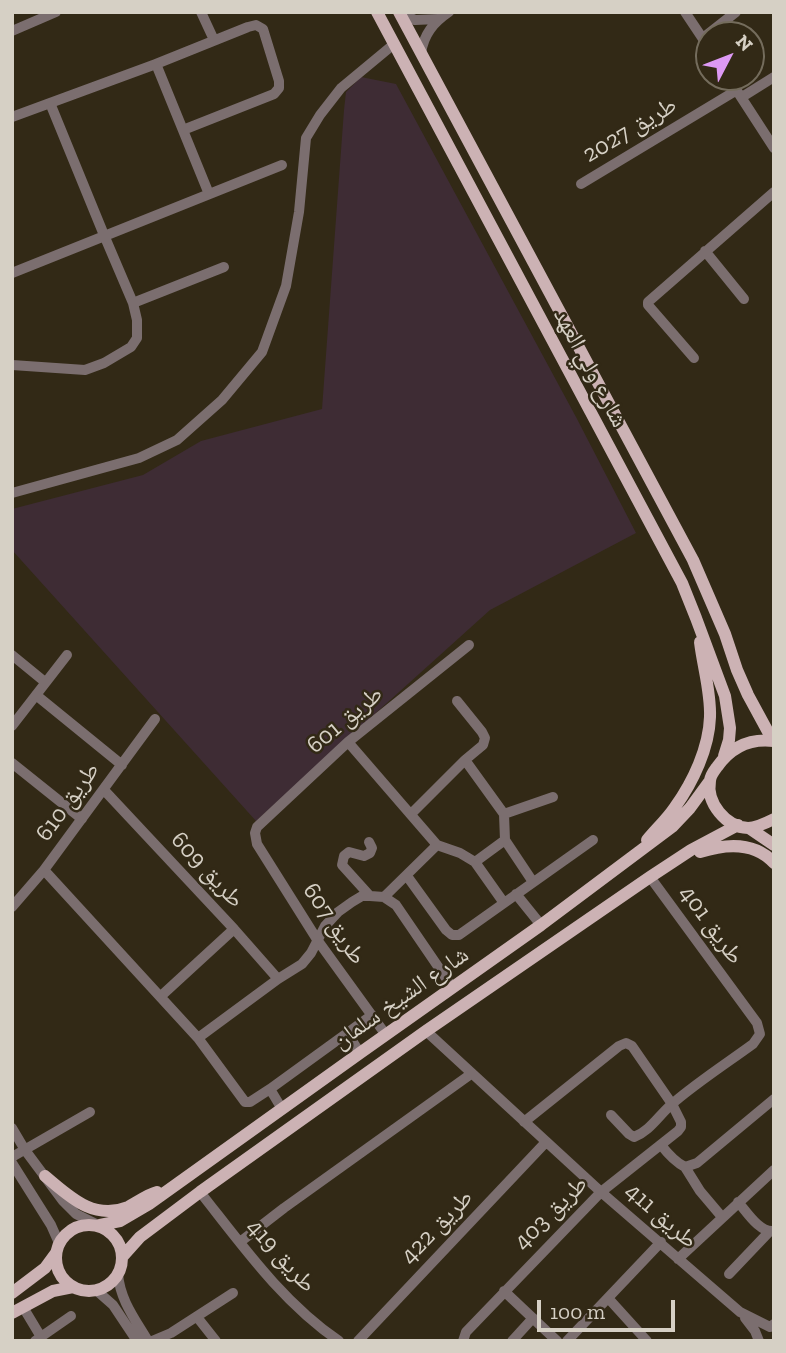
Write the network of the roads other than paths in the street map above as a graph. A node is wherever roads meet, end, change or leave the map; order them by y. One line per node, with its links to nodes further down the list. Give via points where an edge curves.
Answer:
1 (201, 12): 11 (street)
2 (377, 12): 12 (main road, شارع ولي العهد)
3 (399, 12): 7 (street, via 415,20); 10 (main road, شارع ولي العهد)
4 (449, 12): 7 (street)
5 (685, 12): 8 (street)
6 (49, 14): 9 (street)
7 (438, 19): 13 (street, via 425,37)
8 (695, 26)
9 (12, 31)
10 (410, 36): 12 (main road); 13 (main road, شارع ولي العهد)
11 (214, 40): 14 (street); 19 (street, via 256,25 263,29 279,88)
12 (394, 44): 33 (street, via 341,88 306,138 286,286 262,352 222,400 177,440 139,458); 34 (main road, شارع ولي العهد, via 682,583)
13 (421, 54): 40 (main road, شارع ولي العهد, via 693,559)
14 (156, 64): 17 (street); 19 (street)
15 (774, 77): 16 (street, طريق 2027)
16 (739, 93): 20 (street); 22 (street, طريق 2027)
17 (50, 103): 18 (street); 25 (street)
18 (12, 117)
19 (183, 130): 24 (street)
20 (774, 148)
21 (282, 164): 24 (street)
22 (581, 184)
23 (774, 192): 26 (street)
24 (209, 194): 25 (street)
25 (104, 235): 28 (street); 30 (street)
26 (705, 251): 29 (street); 31 (street, via 648,303)
27 (224, 267): 30 (street)
28 (12, 273)
29 (744, 299)
30 (134, 303): 32 (street, via 137,338 131,347 104,363 85,370)
31 (694, 358)
32 (12, 365)
33 (12, 493)
34 (696, 618): 47 (main road, شارع ولي العهد, via 725,696 730,729); 65 (main road, via 709,694 708,735 686,790)
35 (469, 645): 46 (street, طريق 601)
36 (12, 655): 38 (street)
37 (67, 655): 38 (street)
38 (45, 682): 39 (street)
39 (36, 695): 44 (street); 50 (street)
40 (748, 695): 43 (main road, via 757,709); 45 (main road, شارع ولي العهد)
41 (457, 701): 48 (street, via 485,738)
42 (155, 719): 50 (street, طريق 610)
43 (774, 721)
44 (12, 726)
45 (773, 741): 47 (main road, via 744,743)
46 (348, 742): 54 (street); 59 (street, طريق 601)
47 (724, 756): 51 (main road, شارع الشيخ سلمان)
48 (466, 760): 54 (street); 55 (street)
49 (12, 763): 56 (street)
50 (122, 765): 52 (street, طريق 610)
51 (709, 782): 58 (main road, via 717,811); 65 (main road, شارع الشيخ سلمان, via 672,827)
52 (104, 790): 56 (street, طريق 610); 79 (street, طريق 609)
53 (553, 797): 55 (street)
54 (411, 814): 63 (street)
55 (504, 814): 60 (street)
56 (82, 819): 69 (street, طريق 610)
57 (774, 819): 58 (main road, شارع الشيخ سلمان)
58 (744, 827): 64 (main road); 66 (main road, شارع الشيخ سلمان, via 708,840)
59 (255, 832): 80 (street, طريق 607, via 257,844)
60 (505, 840): 67 (street); 72 (street)
61 (593, 840): 72 (street)
62 (369, 842): 74 (street, via 370,853 349,852 342,865)
63 (437, 845): 67 (street); 70 (street)
64 (774, 845)
65 (635, 855): 78 (main road, شارع الشيخ سلمان)
66 (679, 858): 68 (main road, via 729,845 761,852); 71 (main road, شارع الشيخ سلمان)
67 (475, 862): 76 (street)
68 (774, 863)
69 (44, 870): 77 (street, طريق 610); 83 (street)
70 (407, 876): 75 (street); 76 (street, via 452,935 459,935)
71 (650, 877): 85 (main road, شارع الشيخ سلمان); 93 (street, طريق 401, via 757,1023 760,1034)
72 (533, 882): 73 (street)
73 (516, 894): 76 (street); 78 (street)
74 (370, 896): 75 (street); 80 (street, via 362,896 338,912)
75 (384, 897): 82 (street, via 396,905)
76 (504, 903)
77 (12, 907)
78 (541, 925): 82 (main road, شارع الشيخ سلمان)
79 (234, 929): 81 (street, طريق 609); 83 (street)
80 (318, 941): 81 (street, via 302,964); 84 (street, طريق 607)
81 (278, 979): 88 (street)
82 (452, 987): 87 (main road, شارع الشيخ سلمان)
83 (161, 996): 88 (street)
84 (372, 1015): 86 (street); 87 (street, طريق 607)
85 (426, 1031): 90 (street, طريق 411); 108 (main road, شارع الشيخ سلمان)
86 (347, 1033): 89 (street); 91 (street)
87 (386, 1035): 89 (main road, شارع الشيخ سلمان)
88 (198, 1038): 91 (street, via 245,1102)
89 (360, 1053): 94 (main road, شارع الشيخ سلمان)
90 (471, 1074): 97 (street, طريق 411); 114 (street)
91 (270, 1089): 94 (street)
92 (774, 1099): 104 (street, via 697,1163)
93 (672, 1104): 96 (street, via 634,1137); 97 (street, via 626,1043); 100 (street, طريق 403, via 681,1127)
94 (282, 1109): 107 (main road, شارع الشيخ سلمان)
95 (90, 1112): 101 (street)
96 (611, 1115)
97 (524, 1122): 99 (street, طريق 411)
98 (12, 1128): 101 (street)
99 (546, 1142): 109 (street, طريق 411); 137 (street, طريق 422)
100 (661, 1145): 104 (street); 109 (street, طريق 403)
101 (25, 1150): 102 (street); 106 (street)
102 (12, 1157)
103 (12, 1163): 116 (street, via 51,1224)
104 (685, 1167): 111 (street)
105 (774, 1170): 110 (street)
106 (45, 1176): 107 (main road, via 73,1199 97,1210 126,1207); 112 (street, via 76,1214)
107 (171, 1189): 112 (main road, شارع الشيخ سلمان, via 120,1221)
108 (200, 1192): 114 (street, طريق 419); 117 (main road, شارع الشيخ سلمان, via 140,1237)
109 (601, 1192): 115 (street, طريق 411); 123 (street, طريق 403)
110 (738, 1202): 111 (street); 113 (street, via 762,1229)
111 (722, 1217): 118 (street)
112 (98, 1225): 116 (main road, via 75,1228); 117 (main road, via 120,1242)
113 (771, 1232): 120 (street)
114 (240, 1242): 136 (street, طريق 419, via 296,1305)
115 (661, 1242): 118 (street, طريق 411); 126 (street)
116 (57, 1248): 121 (main road, via 55,1263); 124 (main road, via 44,1268)
117 (123, 1256): 119 (main road)
118 (678, 1259): 128 (street, طريق 411)
119 (118, 1274): 122 (main road); 134 (street, via 126,1306)
120 (729, 1274)
121 (73, 1287): 122 (main road); 127 (main road, via 53,1291)
122 (96, 1290): 134 (street)
123 (504, 1291): 131 (street); 138 (street, طريق 403)
124 (12, 1293)
125 (233, 1293): 130 (street)
126 (608, 1298): 141 (street); 142 (street)
127 (18, 1310): 133 (street)
128 (740, 1312): 132 (street, طريق 411); 143 (street, طريق 411)
129 (71, 1316): 133 (street)
130 (197, 1317): 134 (street, via 171,1333); 135 (street)
131 (533, 1318): 139 (street); 140 (street)
132 (772, 1326): 143 (street)
133 (38, 1339)
134 (144, 1340)
135 (216, 1341)
136 (339, 1341)
137 (358, 1341)
138 (463, 1341)
139 (512, 1341)
140 (557, 1341)
141 (567, 1341)
142 (647, 1341)
143 (760, 1341)

